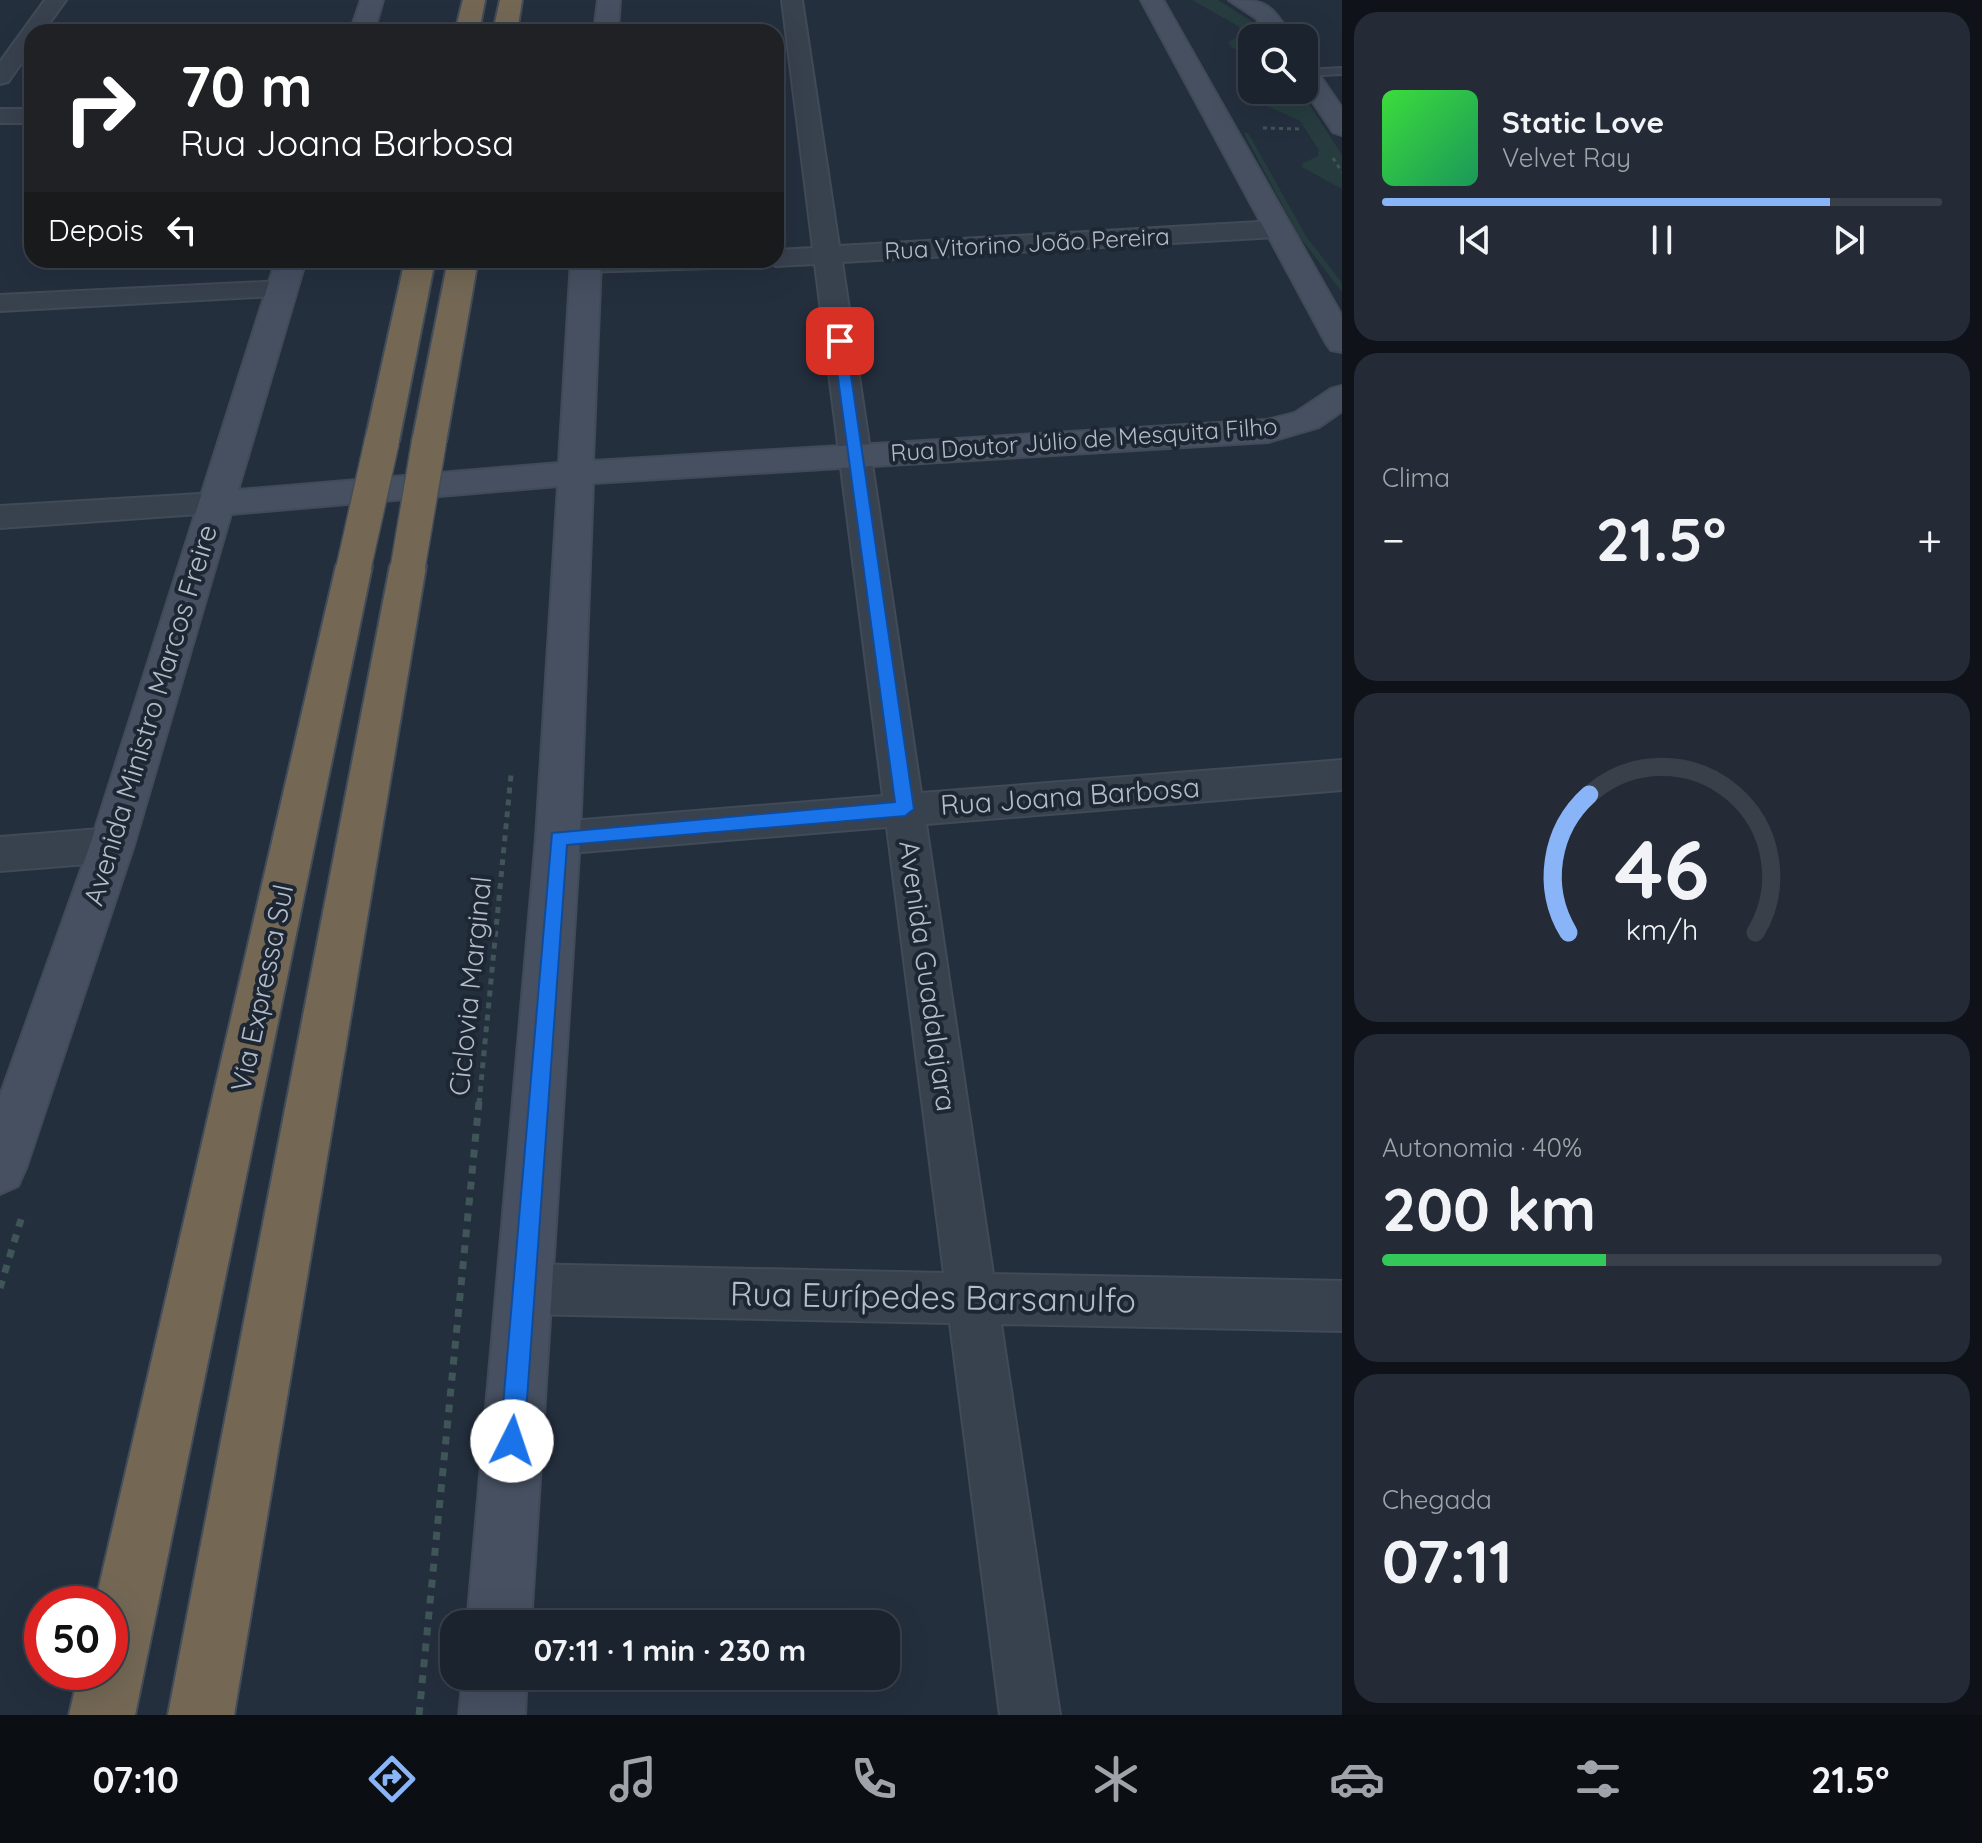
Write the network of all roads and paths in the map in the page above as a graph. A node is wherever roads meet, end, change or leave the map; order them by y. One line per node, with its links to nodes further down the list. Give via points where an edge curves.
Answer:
1 (56, 0): 10 (street)
2 (372, 0): 11 (main road)
3 (474, 0): 12 (highway)
4 (511, 0): 13 (highway)
5 (609, 0): 14 (main road)
6 (792, 0): 27 (street, Avenida Guadalajara)
7 (1152, 0): 24 (main road)
8 (1240, 0): 9 (main road)
9 (1262, 6): 15 (main road)
10 (38, 24)
11 (364, 24)
12 (469, 24)
13 (506, 24)
14 (607, 24)
15 (1273, 24)
16 (24, 43): 19 (street)
17 (1342, 71): 18 (lane)
18 (1318, 72)
19 (0, 77)
20 (1318, 90): 21 (main road)
21 (1338, 115)
22 (0, 116): 23 (street)
23 (24, 116)
24 (1222, 128): 25 (path); 26 (main road)
25 (1306, 129)
26 (1278, 229): 27 (street, Rua Vitorino João Pereira); 34 (main road)
27 (828, 256): 28 (street, Rua Vitorino João Pereira); 36 (street, Avenida Guadalajara)
28 (784, 258)
29 (418, 268): 52 (highway, Via Expressa Sul, bridge)
30 (462, 268): 53 (highway, bridge)
31 (585, 268): 37 (main road)
32 (287, 274): 33 (street); 38 (main road, Avenida Ministro Marcos Freire)
33 (0, 303)
34 (1337, 330)
35 (1342, 396): 36 (main road, Rua Doutor Júlio de Mesquita Filho, via 1307,420 1268,431)
36 (855, 454): 37 (main road, Rua Doutor Júlio de Mesquita Filho); 42 (street, Avenida Guadalajara)
37 (578, 473): 38 (main road, Rua Doutor Júlio de Mesquita Filho); 43 (main road)
38 (216, 504): 39 (street); 44 (main road, Avenida Ministro Marcos Freire)
39 (0, 517)
40 (512, 763): 54 (path, Ciclovia Marginal)
41 (1342, 775): 42 (street, Rua Joana Barbosa)
42 (905, 809): 43 (street, Rua Joana Barbosa); 48 (street, Avenida Guadalajara)
43 (558, 838): 47 (main road)
44 (112, 845): 45 (street); 46 (main road, Avenida Ministro Marcos Freire)
45 (0, 854)
46 (0, 1168)
47 (523, 1289): 48 (street, Rua Eurípedes Barsanulfo); 50 (main road)
48 (972, 1298): 49 (street, Rua Eurípedes Barsanulfo); 56 (street, Avenida Guadalajara)
49 (1342, 1306)
50 (500, 1610)
51 (494, 1690): 55 (main road)
52 (102, 1715)
53 (201, 1715)
54 (419, 1715)
55 (492, 1715)
56 (1030, 1715)

